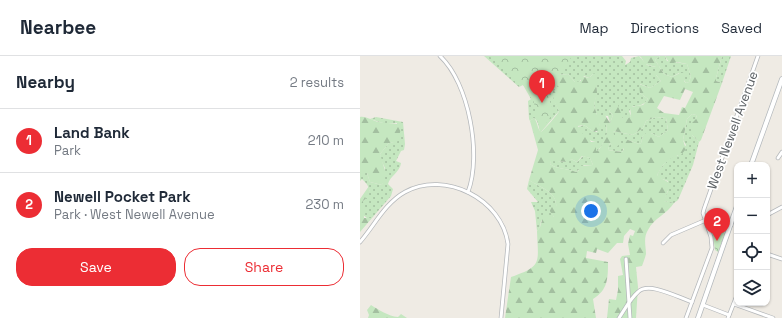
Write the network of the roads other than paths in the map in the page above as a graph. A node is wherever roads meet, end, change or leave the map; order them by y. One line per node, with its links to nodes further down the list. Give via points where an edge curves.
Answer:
1 (440, 56): 7 (street, via 457,77 466,105 475,156)
2 (758, 56): 11 (street, West Newell Avenue, via 704,209)
3 (782, 79): 6 (main road)
4 (782, 152): 5 (street)
5 (778, 158)
6 (752, 162)
7 (468, 192): 13 (street, via 439,185 412,189 390,204); 24 (street, via 491,207 501,220 507,236)
8 (782, 207): 9 (street)
9 (770, 213)
10 (734, 216): 12 (main road)
11 (706, 220): 12 (street, via 718,220); 14 (street, via 671,235); 19 (street, West Newell Avenue, via 712,248)
12 (731, 225): 21 (main road)
13 (360, 242)
14 (664, 243)
15 (770, 255): 17 (street)
16 (626, 259): 18 (street)
17 (782, 259)
18 (630, 302): 19 (street, via 638,292 648,288); 25 (street); 26 (street)
19 (692, 302): 27 (street, West Newell Avenue)
20 (734, 304): 23 (street)
21 (703, 305): 23 (street); 28 (main road)
22 (740, 306): 29 (street)
23 (729, 317)
24 (501, 318)
25 (619, 318)
26 (630, 318)
27 (686, 318)
28 (698, 318)
29 (773, 318)

